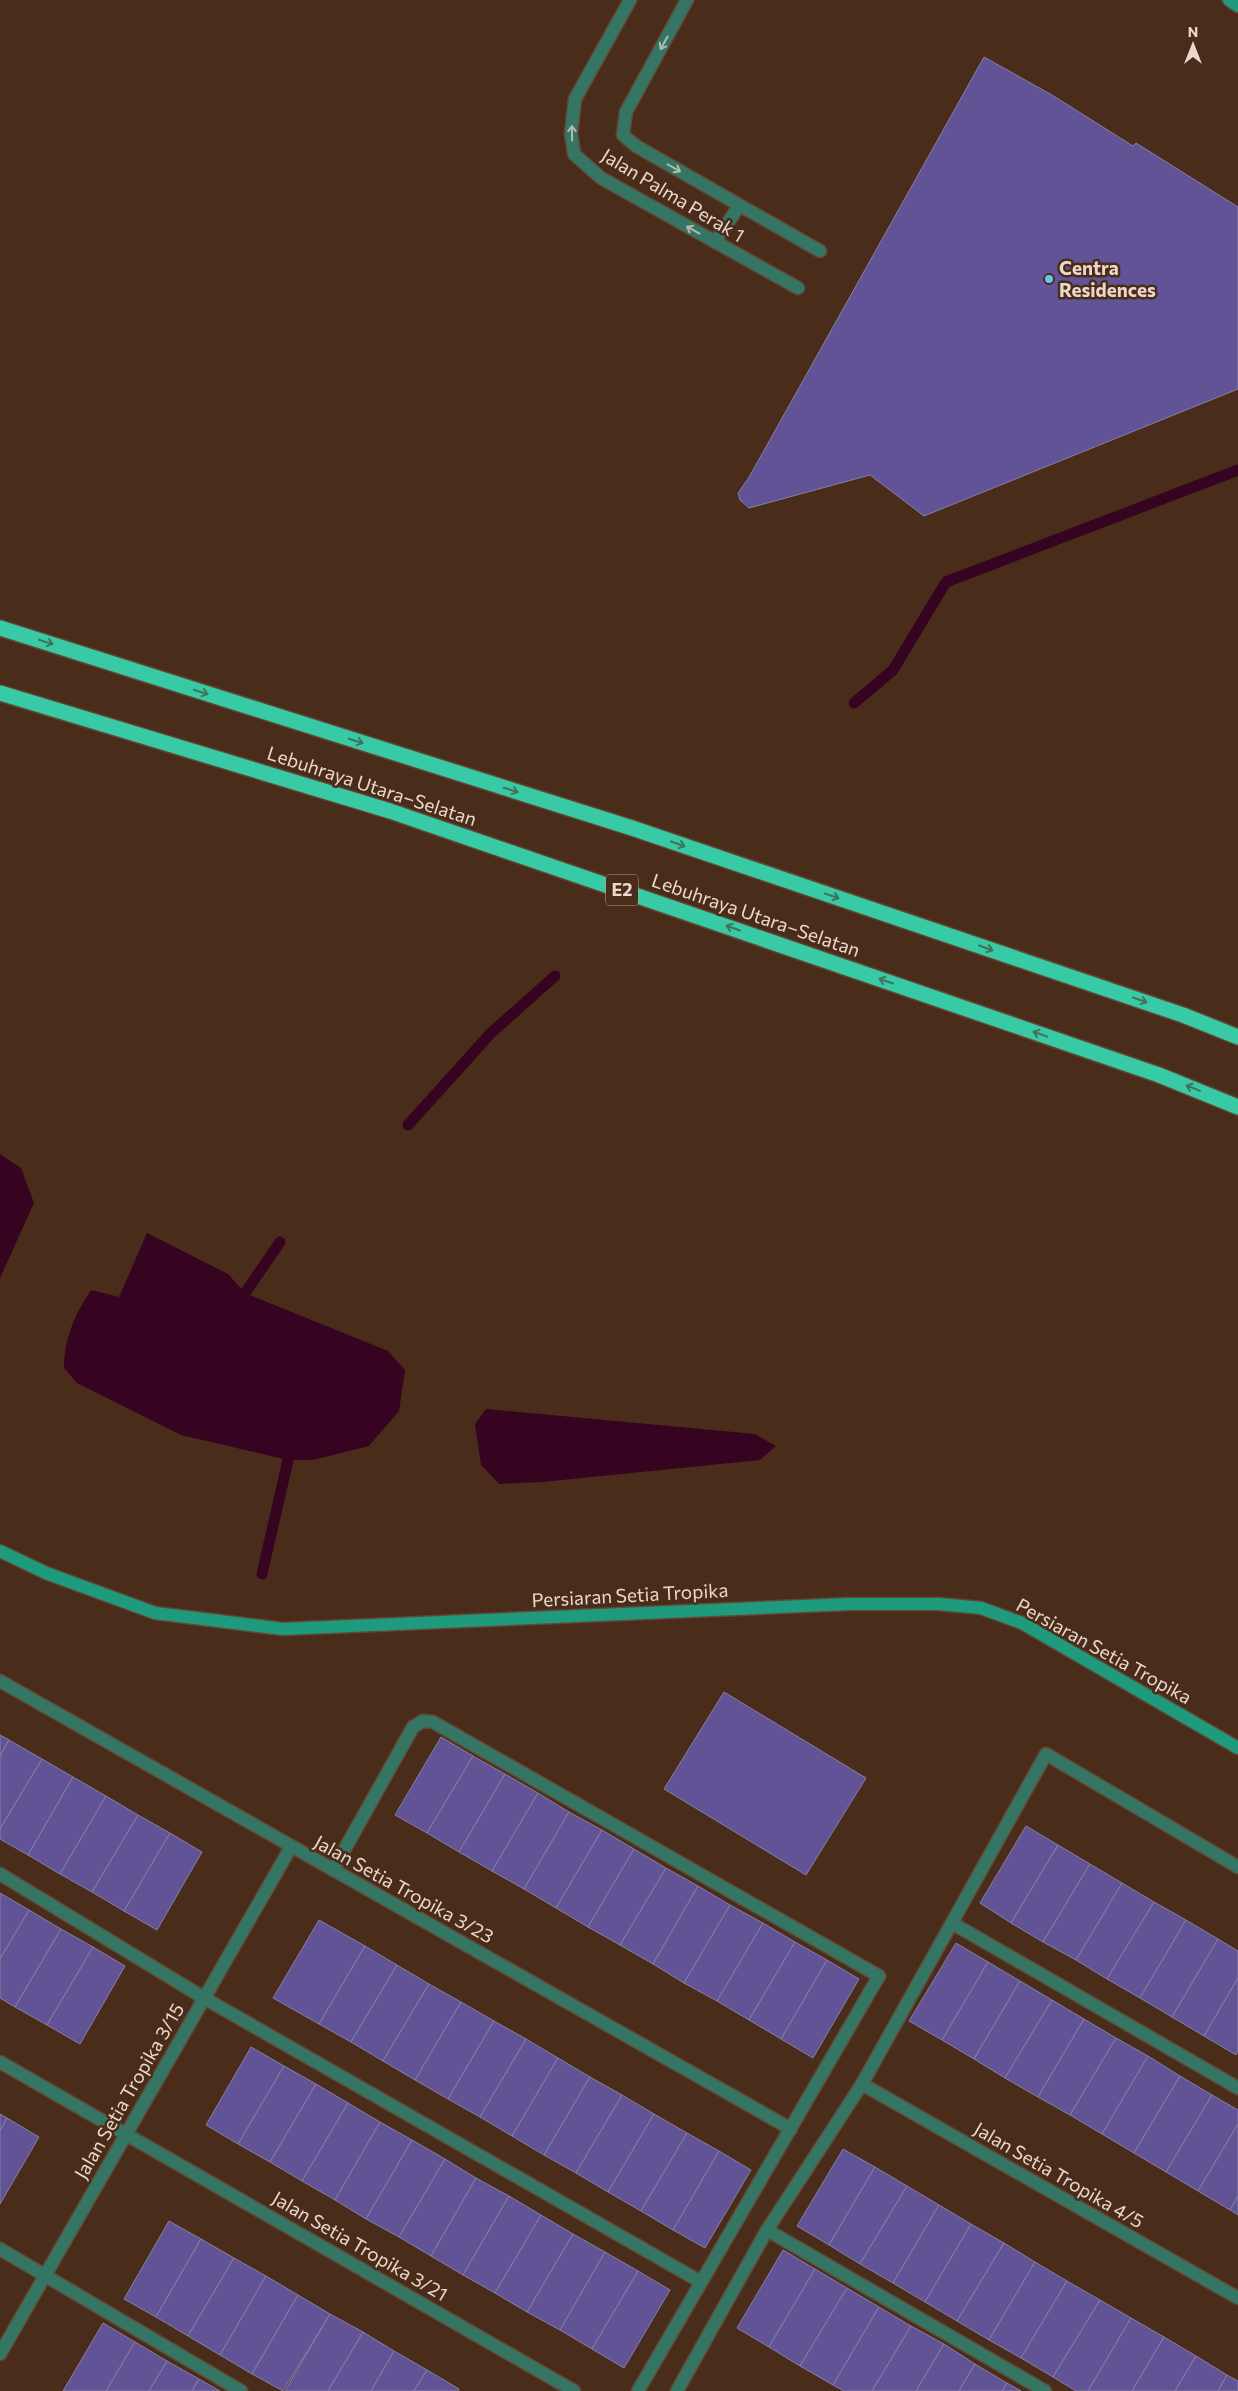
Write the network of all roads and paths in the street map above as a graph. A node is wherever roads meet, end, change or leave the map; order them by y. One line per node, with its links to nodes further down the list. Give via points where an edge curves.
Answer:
1 (630, 0): 6 (street, Jalan Palma Perak 1, one-way to 1, via 600,178 574,154 571,133 576,99)
2 (687, 0): 5 (street, Jalan Palma Perak 1, one-way to 5, via 626,112 623,135 636,146)
3 (1229, 0): 4 (street)
4 (1238, 6)
5 (739, 206): 6 (street); 7 (street, Jalan Palma Perak 1)
6 (715, 242): 8 (street, Jalan Palma Perak 1)
7 (820, 251)
8 (798, 288)
9 (0, 628): 11 (highway, Lebuhraya Utara–Selatan, one-way to 11, via 632,828 1183,1015)
10 (0, 693): 12 (highway, Lebuhraya Utara–Selatan / E2, one-way to 10, via 1159,1075 390,811)
11 (1238, 1037)
12 (1238, 1107)
13 (0, 1551): 15 (street, Persiaran Setia Tropika, via 46,1573 155,1613 283,1629 849,1604 939,1604 982,1608 1022,1623)
14 (0, 1681): 16 (street, Jalan Setia Tropika 3/23)
15 (1238, 1748)
16 (291, 1847): 18 (street, Jalan Setia Tropika 3/23); 21 (street, Jalan Setia Tropika 3/15)
17 (1238, 1867): 20 (street, via 1046,1754)
18 (333, 1870): 25 (street, Jalan Setia Tropika 3/23); 25 (street, via 413,1727 423,1721 433,1722 879,1976)
19 (0, 1874): 21 (street)
20 (952, 1923): 23 (street); 24 (street)
21 (204, 1998): 26 (street, Jalan Setia Tropika 3/15); 30 (street)
22 (0, 2062): 26 (street, Jalan Setia Tropika 3/21)
23 (862, 2084): 27 (street); 31 (street, Jalan Setia Tropika 4/5)
24 (1238, 2088)
25 (791, 2129): 30 (street)
26 (126, 2134): 29 (street, Jalan Setia Tropika 3/15); 34 (street, Jalan Setia Tropika 3/21)
27 (767, 2230): 36 (street); 37 (street)
28 (0, 2250): 29 (street)
29 (45, 2276): 32 (street, Jalan Setia Tropika 3/15); 33 (street)
30 (701, 2282): 35 (street)
31 (1238, 2298)
32 (0, 2354)
33 (241, 2391)
34 (574, 2391)
35 (638, 2391)
36 (677, 2391)
37 (1045, 2391)

